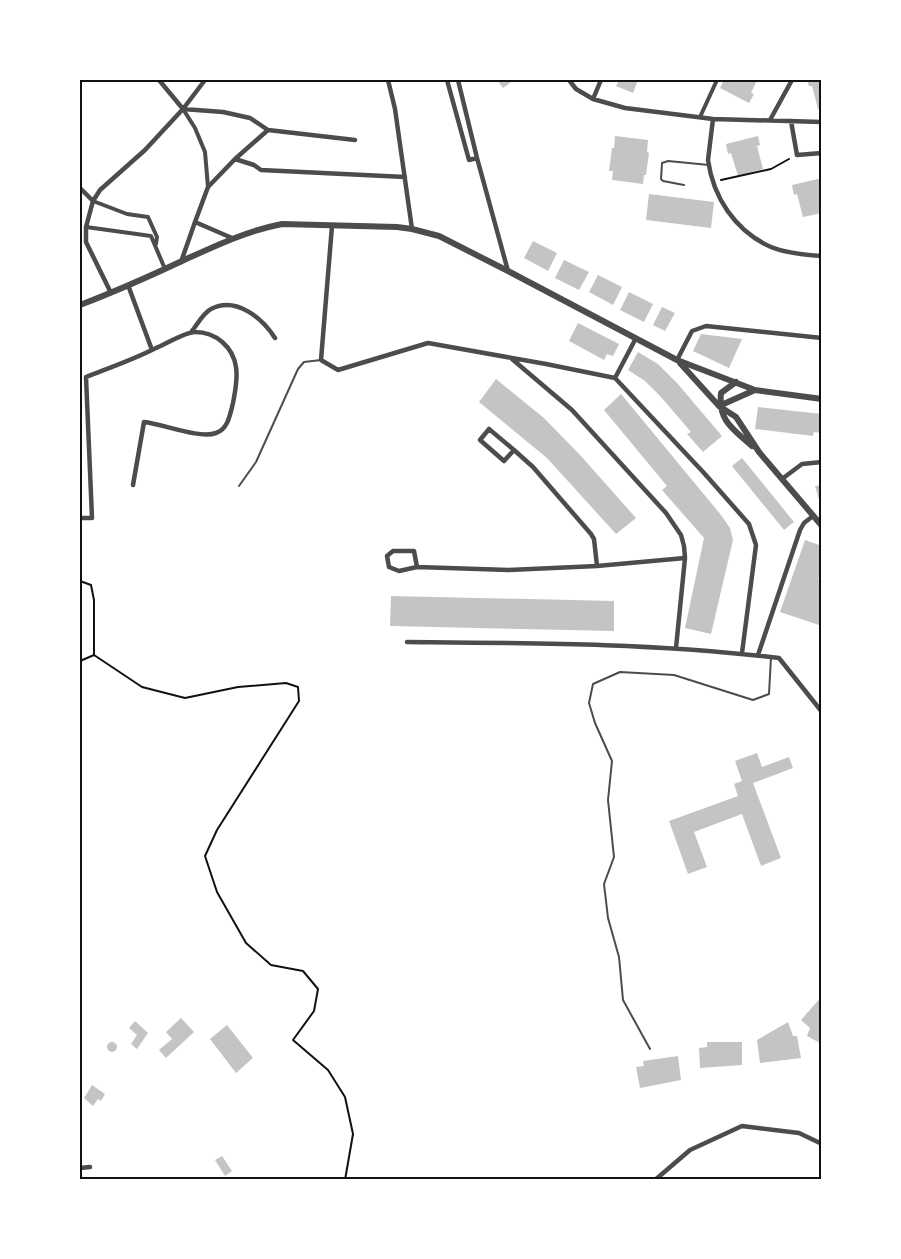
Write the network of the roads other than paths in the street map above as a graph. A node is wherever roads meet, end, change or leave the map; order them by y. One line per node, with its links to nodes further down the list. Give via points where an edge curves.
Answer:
1 (159, 80): 11 (street)
2 (205, 80): 11 (street)
3 (388, 80): 23 (street)
4 (447, 80): 20 (street, via 468,160)
5 (458, 80): 20 (street)
6 (569, 80): 10 (street)
7 (601, 80): 10 (street)
8 (717, 80): 12 (street)
9 (792, 80): 14 (street)
10 (593, 99): 12 (street, via 626,108)
11 (183, 110): 17 (street, via 250,118); 25 (street, via 205,152); 27 (street)
12 (700, 117): 13 (street)
13 (713, 119): 14 (street); 22 (street)
14 (770, 120): 15 (street)
15 (791, 121): 16 (street); 19 (street, via 797,155)
16 (822, 123)
17 (268, 130): 18 (street); 21 (street)
18 (355, 140)
19 (822, 153)
20 (477, 158): 38 (street)
21 (235, 159): 23 (street, via 261,171); 25 (street)
22 (709, 165): 24 (lane, via 662,163 660,179); 35 (street, via 712,182 726,211 742,230 771,247)
23 (405, 177): 31 (street)
24 (684, 185)
25 (208, 186): 28 (street)
26 (80, 188): 27 (street)
27 (93, 201): 30 (street); 34 (street, via 148,218 157,237)
28 (195, 222): 32 (street); 36 (street)
29 (332, 226): 31 (street); 32 (street, via 282,224); 48 (street)
30 (86, 227): 33 (street); 34 (street, via 151,236)
31 (412, 229): 38 (street, via 439,236)
32 (232, 238): 36 (street)
33 (82, 241): 40 (street)
34 (156, 248): 37 (street)
35 (822, 256)
36 (181, 262): 37 (street)
37 (165, 268): 39 (street)
38 (508, 271): 44 (street)
39 (128, 285): 40 (street); 46 (street)
40 (111, 293): 41 (street)
41 (80, 305)
42 (192, 331): 43 (street, via 209,310 223,305 255,315); 46 (street); 59 (street, via 219,338 232,353 237,368 236,390 225,428 215,434 199,435 144,422)
43 (275, 338)
44 (636, 338): 49 (street); 50 (street)
45 (822, 338): 49 (street, via 706,326 692,331)
46 (152, 350): 62 (street, via 86,377 92,518)
47 (510, 357): 48 (street, via 428,343 338,370); 50 (street); 64 (street, via 572,410 666,513 681,535)
48 (321, 360): 60 (lane, via 304,362 297,369 256,462)
49 (677, 360): 51 (street); 54 (street)
50 (615, 378): 69 (street, via 749,524 756,545)
51 (735, 382): 52 (street); 54 (street, via 721,393)
52 (756, 390): 53 (street); 54 (street)
53 (822, 399)
54 (719, 406): 56 (street, via 726,422); 56 (street, via 736,417)
55 (514, 450): 55 (street, via 504,461 480,440 489,429); 65 (street, via 591,534)
56 (759, 452): 58 (street)
57 (822, 462): 58 (street, via 802,464)
58 (782, 479): 61 (street)
59 (133, 485)
60 (239, 486)
61 (813, 516): 63 (street); 70 (street, via 800,530)
62 (80, 518)
63 (822, 525)
64 (685, 558): 65 (street); 68 (street)
65 (597, 566): 66 (street, via 509,570)
66 (417, 567): 66 (street, via 414,551 393,551 387,556 389,567 399,571)
67 (407, 642): 68 (street)
68 (676, 648): 69 (street)
69 (742, 653): 70 (street)
70 (758, 655): 71 (street)
71 (771, 657): 72 (street, via 779,658); 73 (lane, via 769,694 753,700 674,675 620,672 593,684 589,703 612,761 608,800 614,857 604,884 608,918 619,957 623,1000)
72 (822, 711)
73 (650, 1049)
74 (822, 1144): 77 (street, via 799,1133 742,1126 690,1150)
75 (80, 1167): 76 (street)
76 (90, 1167)
77 (655, 1179)

